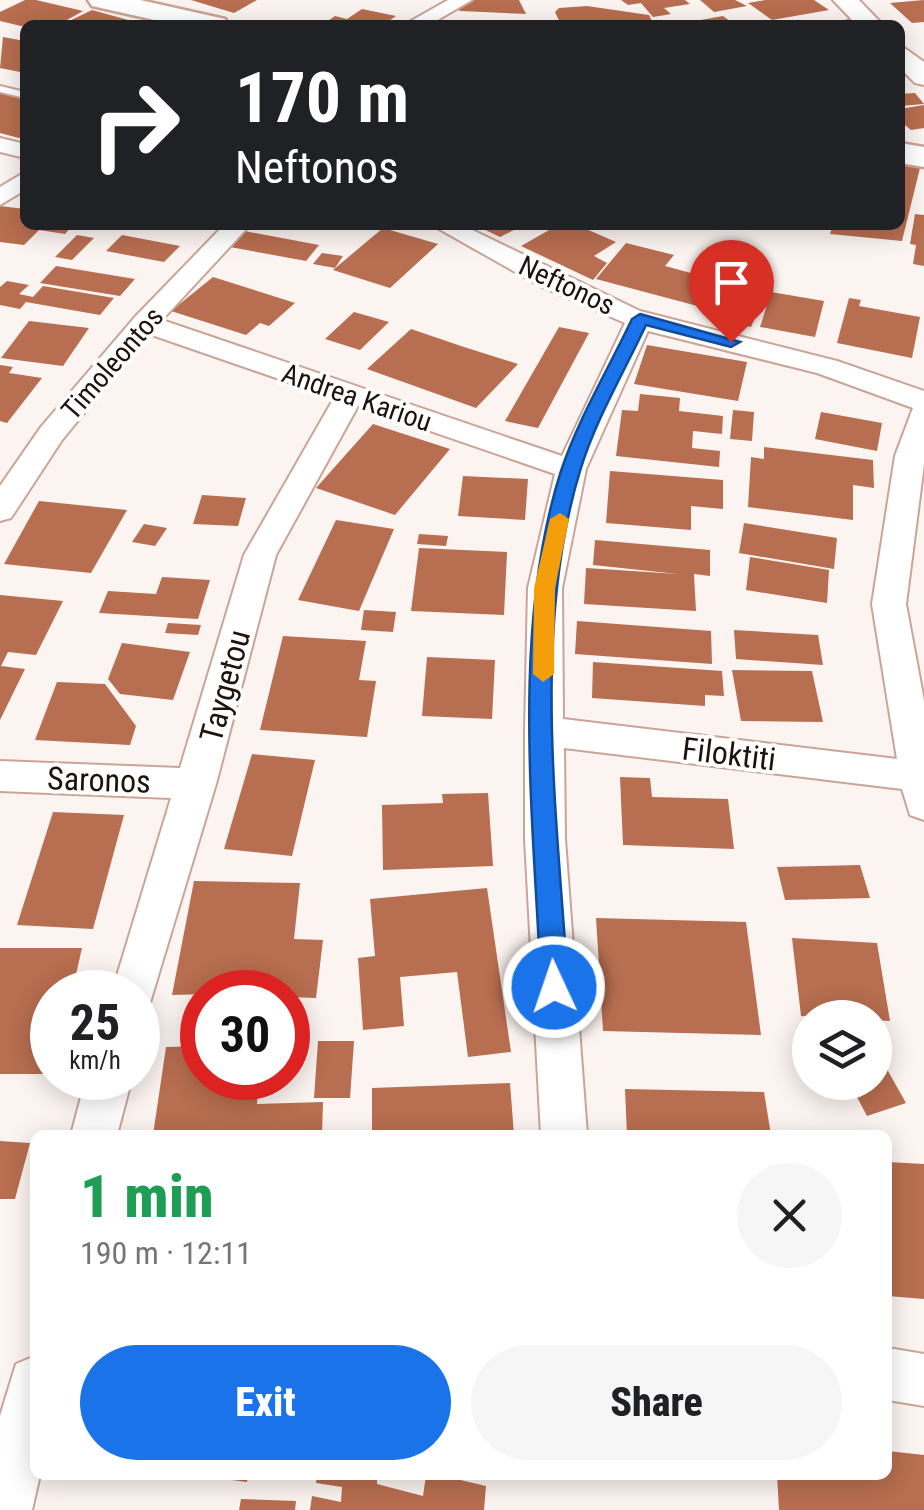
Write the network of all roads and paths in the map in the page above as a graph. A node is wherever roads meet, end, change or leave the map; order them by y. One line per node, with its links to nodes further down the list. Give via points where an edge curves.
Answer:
1 (102, 0): 3 (main road)
2 (463, 0): 5 (street)
3 (156, 5): 4 (main road)
4 (200, 20)
5 (424, 20)
6 (905, 59): 7 (street)
7 (924, 77)
8 (233, 230): 11 (street, Timoleontos)
9 (454, 230): 10 (street, Neftonos)
10 (640, 319): 13 (street, Neftonos, via 805,358); 17 (street)
11 (144, 323): 12 (street, Andrea Kariou); 16 (street, Timoleontos)
12 (350, 395): 17 (street, Andrea Kariou); 21 (street, Taygetou, via 260,555)
13 (924, 402)
14 (924, 412): 22 (street, via 910,456 889,604)
15 (0, 449): 16 (street)
16 (34, 454): 18 (street, Timoleontos)
17 (571, 470): 19 (street, via 544,588)
18 (0, 511)
19 (543, 731): 22 (street, Filoktiti); 26 (street)
20 (0, 776): 21 (street, Saronos)
21 (198, 784): 23 (street, Taygetou)
22 (920, 790)
23 (141, 970)
24 (103, 1100): 25 (street)
25 (95, 1130)
26 (564, 1130)
27 (892, 1375): 28 (street)
28 (924, 1380)
29 (30, 1403): 30 (street)
30 (4, 1510)

